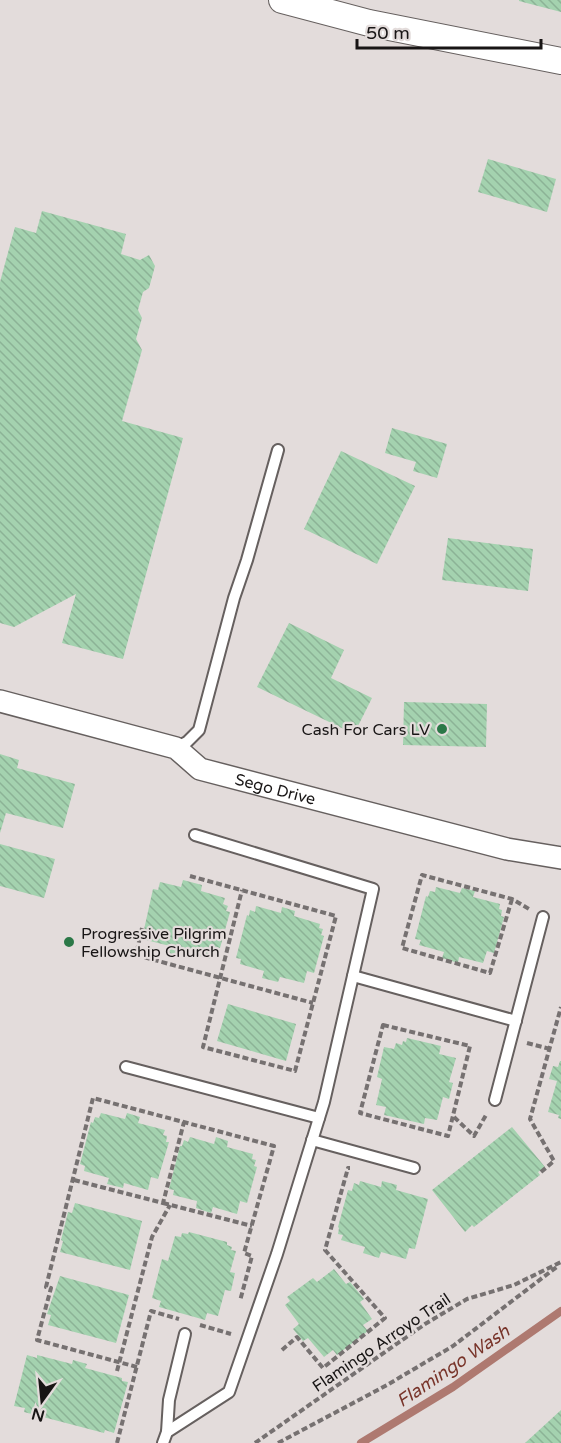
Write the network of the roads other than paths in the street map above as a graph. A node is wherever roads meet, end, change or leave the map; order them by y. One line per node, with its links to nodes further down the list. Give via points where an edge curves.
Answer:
1 (282, 0): 2 (street, via 369,23)
2 (561, 61)
3 (278, 450): 5 (lane, via 199,730)
4 (0, 701): 5 (street, Sego Drive)
5 (176, 748): 7 (street, Sego Drive, via 200,769 507,849)
6 (195, 835): 9 (lane, via 373,889)
7 (561, 858)
8 (543, 917): 10 (lane)
9 (353, 976): 10 (lane); 13 (lane)
10 (516, 1020): 12 (lane)
11 (126, 1067): 13 (lane)
12 (495, 1100)
13 (319, 1118): 14 (lane)
14 (312, 1140): 15 (lane); 17 (lane, via 229,1392)
15 (414, 1168)
16 (185, 1334): 17 (lane, via 169,1400)
17 (165, 1438)

